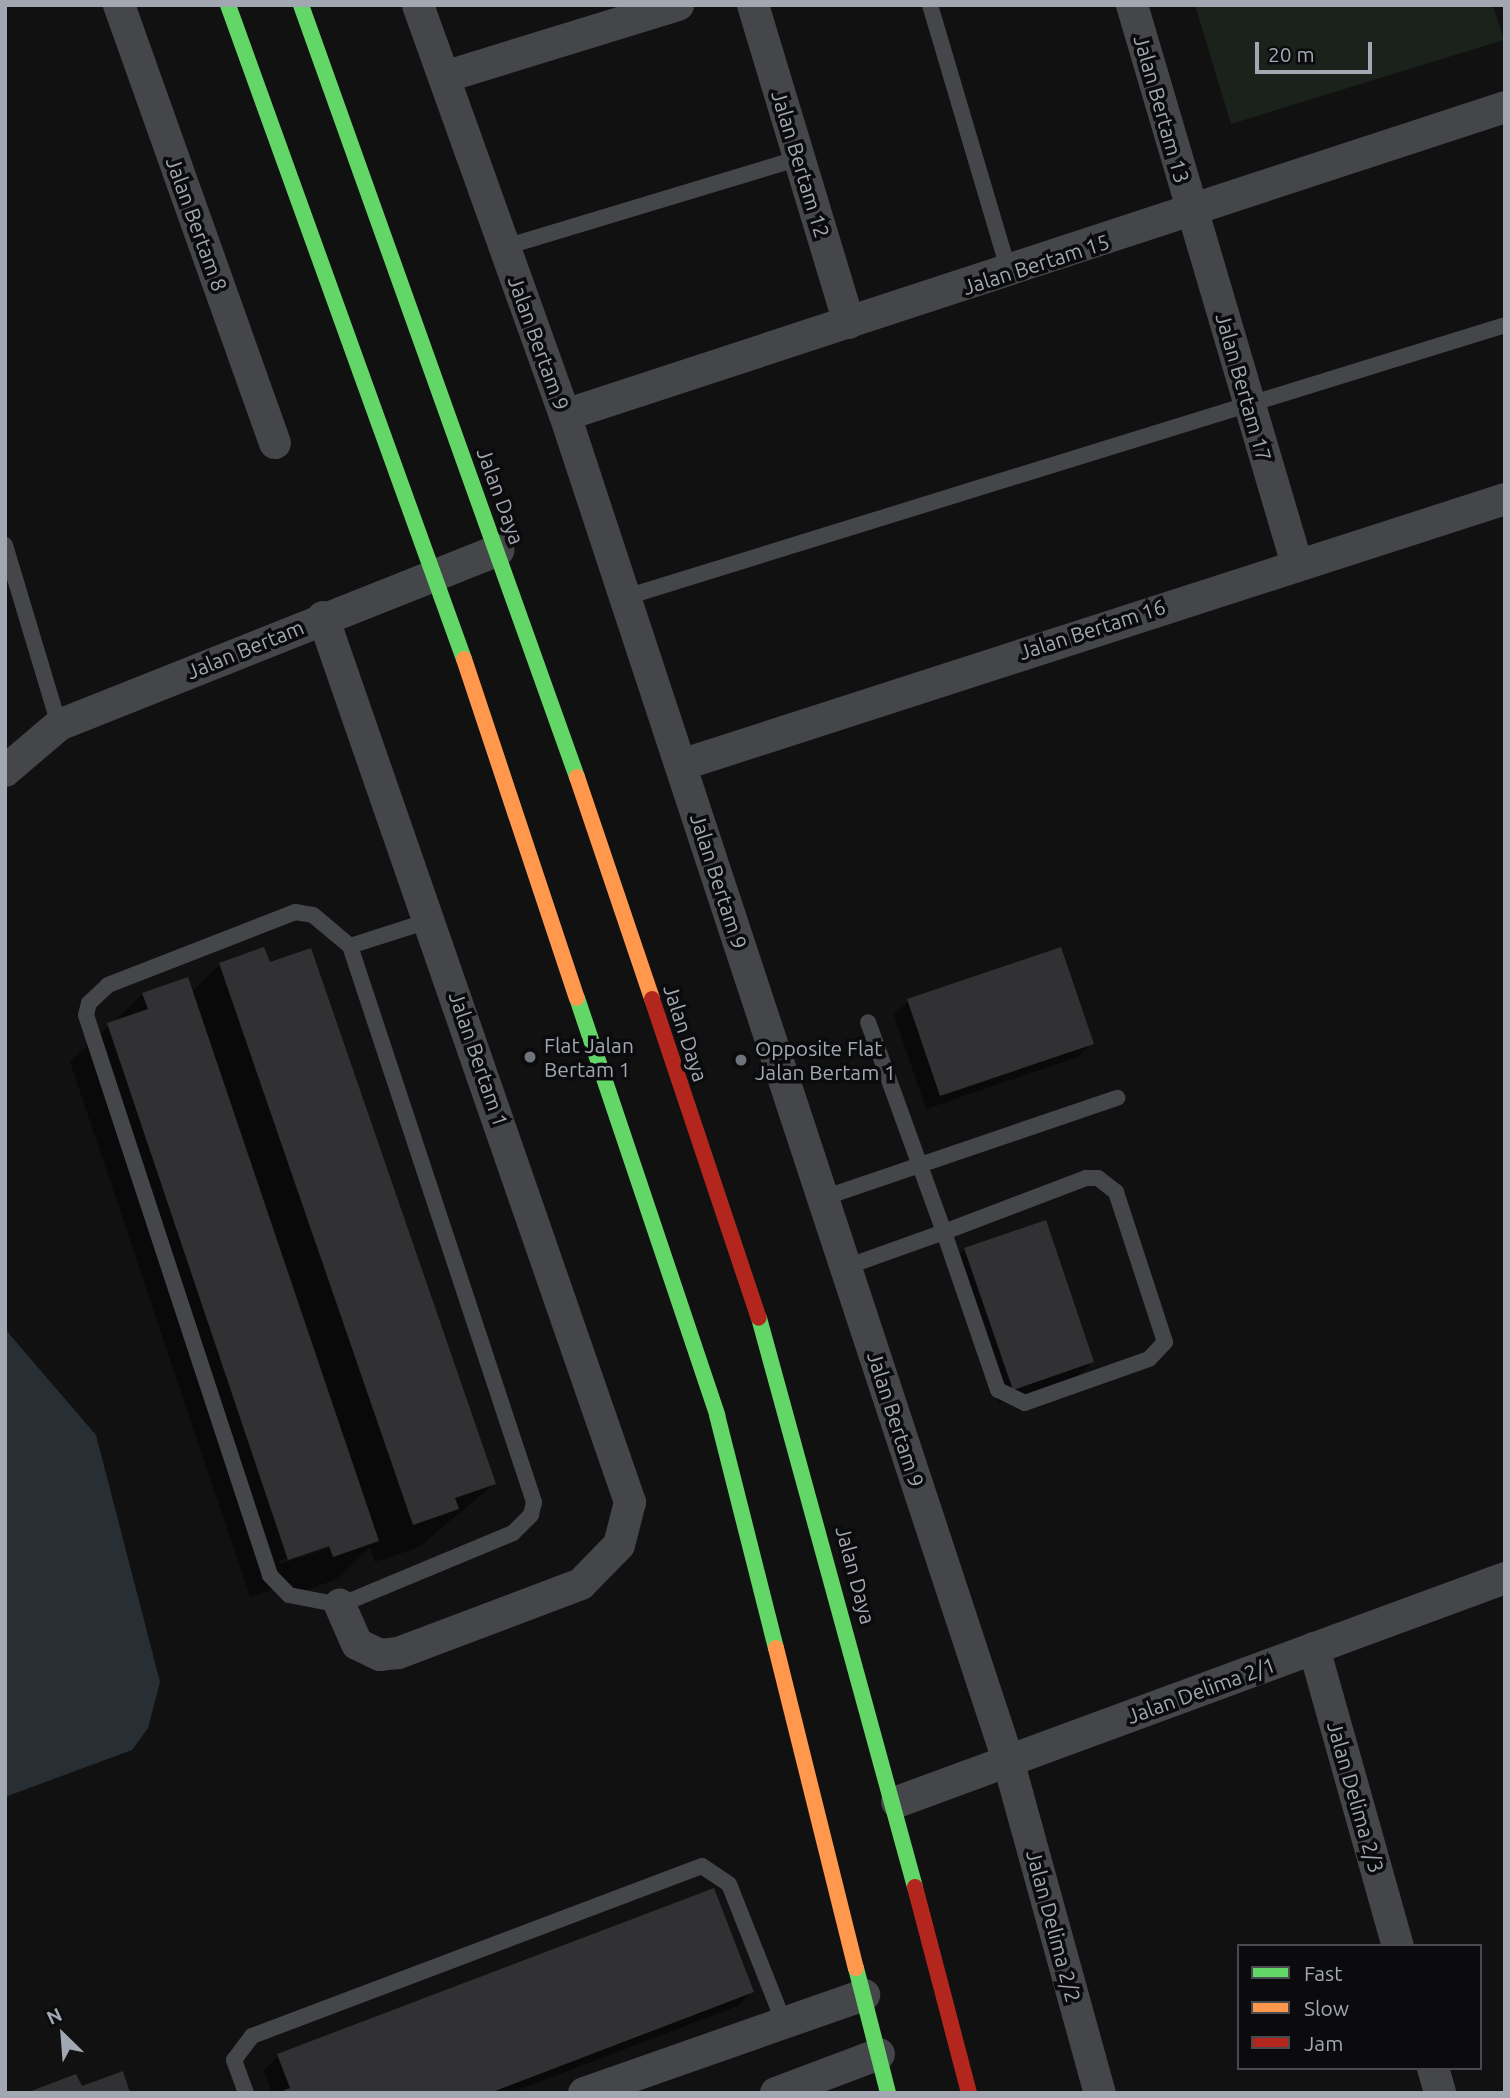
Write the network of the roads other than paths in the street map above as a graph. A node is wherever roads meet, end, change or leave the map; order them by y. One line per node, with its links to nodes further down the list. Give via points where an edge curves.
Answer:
1 (119, 5): 19 (street, Jalan Bertam 8)
2 (228, 5): 24 (main road)
3 (301, 5): 22 (main road, Jalan Daya)
4 (418, 5): 9 (street, Jalan Bertam 9)
5 (678, 5): 9 (street)
6 (754, 5): 11 (street, Jalan Bertam 12)
7 (930, 5): 14 (lane)
8 (1132, 5): 12 (street, Jalan Bertam 13)
9 (444, 77): 13 (street, Jalan Bertam 9)
10 (1505, 107): 12 (street, Jalan Bertam 15)
11 (799, 158): 13 (lane); 15 (street, Jalan Bertam 12)
12 (1193, 213): 14 (street, Jalan Bertam 15); 17 (street, Jalan Bertam 17)
13 (505, 247): 18 (street, Jalan Bertam 9)
14 (1009, 272): 15 (street, Jalan Bertam 15)
15 (849, 323): 18 (street, Jalan Bertam 15)
16 (1505, 325): 17 (lane)
17 (1249, 404): 23 (street, Jalan Bertam 17); 25 (lane)
18 (565, 415): 25 (street, Jalan Bertam 9)
19 (275, 443)
20 (1505, 499): 23 (street, Jalan Bertam 16)
21 (5, 545): 27 (lane)
22 (498, 550): 24 (street, Jalan Bertam); 42 (main road, Jalan Daya, via 783,1388)
23 (1296, 561): 28 (street, Jalan Bertam 16)
24 (435, 574): 26 (street, Jalan Bertam); 44 (main road, via 717,1415)
25 (626, 597): 28 (street, Jalan Bertam 9)
26 (323, 617): 27 (street, Jalan Bertam); 30 (street, Jalan Bertam 1)
27 (59, 725): 29 (street, Jalan Bertam)
28 (681, 765): 35 (street, Jalan Bertam 9)
29 (5, 771)
30 (431, 920): 31 (lane); 39 (street, Jalan Bertam 1, via 630,1502 619,1545 581,1584 398,1653 380,1655 357,1644)
31 (350, 946): 39 (lane, via 534,1502 531,1515 513,1533); 39 (lane, via 313,915 286,914 108,985 89,1003 86,1015 270,1575 289,1595)
32 (868, 1022): 34 (lane)
33 (1117, 1098): 34 (lane)
34 (919, 1165): 35 (lane); 36 (lane)
35 (823, 1198): 37 (street, Jalan Bertam 9)
36 (944, 1232): 36 (lane, via 1006,1399 1025,1403 1159,1353 1164,1329 1109,1183 1086,1178); 37 (lane)
37 (846, 1267): 41 (street, Jalan Bertam 9)
38 (1505, 1578): 40 (street, Jalan Delima 2/1)
39 (341, 1605)
40 (1314, 1648): 41 (street, Jalan Delima 2/1); 43 (street, Jalan Delima 2/3)
41 (1008, 1760): 42 (street, Jalan Delima 2/1); 53 (street, Jalan Delima 2/2)
42 (897, 1802): 52 (main road, Jalan Daya)
43 (1397, 1944)
44 (864, 1995): 45 (street); 46 (main road)
45 (784, 2023): 48 (lane, via 729,1884 702,1866 252,2036 234,2060); 49 (street)
46 (879, 2054): 50 (street); 51 (main road)
47 (1434, 2070): 54 (street)
48 (246, 2093)
49 (584, 2093)
50 (776, 2093)
51 (888, 2093)
52 (969, 2093)
53 (1100, 2093)
54 (1440, 2093)

